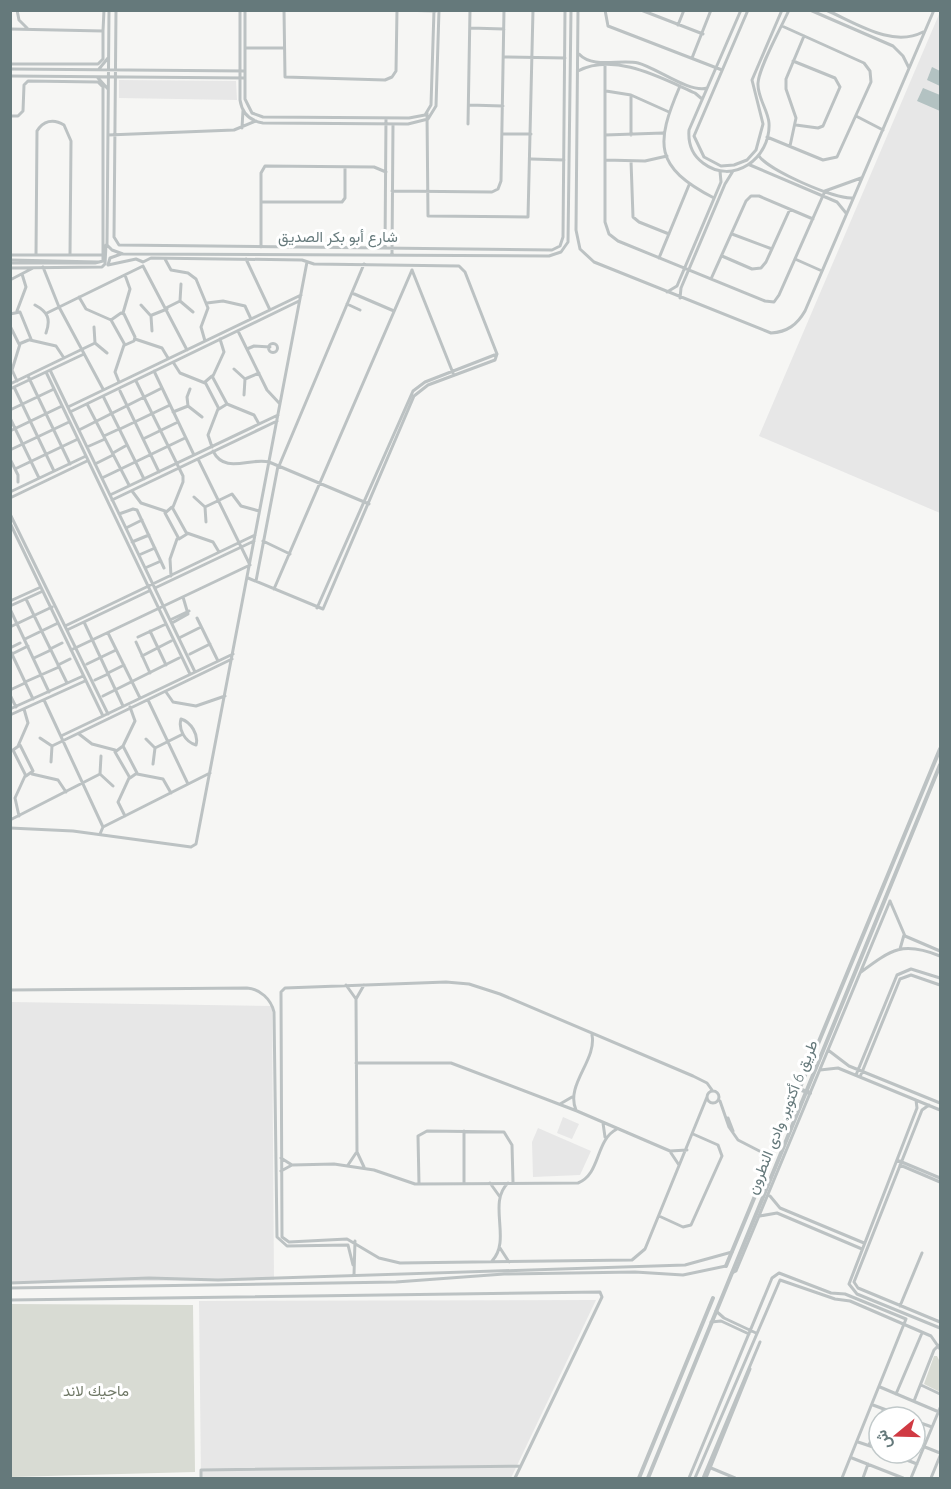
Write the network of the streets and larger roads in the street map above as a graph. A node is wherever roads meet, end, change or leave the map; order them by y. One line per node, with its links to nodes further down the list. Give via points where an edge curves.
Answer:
1 (17, 10): 39 (street, via 21,24)
2 (104, 10): 40 (street)
3 (109, 10): 30 (street)
4 (116, 10): 31 (street)
5 (240, 10): 55 (street)
6 (245, 10): 44 (street)
7 (284, 10): 45 (street)
8 (398, 10): 28 (street); 45 (street, via 396,71 389,79 287,78)
9 (470, 10): 36 (street)
10 (504, 10): 38 (street)
11 (533, 10): 49 (street)
12 (565, 10): 32 (street)
13 (571, 10): 33 (street)
14 (578, 10): 46 (street)
15 (605, 10): 51 (street, via 608,26)
16 (641, 10): 34 (street)
17 (684, 10): 34 (street)
18 (711, 10): 42 (street)
19 (741, 10): 58 (street)
20 (748, 10): 66 (street)
21 (782, 10): 66 (street, via 752,80 762,114 762,133 752,155 728,166 704,157 694,136)
22 (789, 10): 35 (street)
23 (810, 10): 62 (street, via 893,46)
24 (826, 10): 41 (street, via 889,37 904,38)
25 (887, 10): 26 (street)
26 (895, 10)
27 (934, 10): 41 (street)
28 (434, 11): 29 (street); 53 (street)
29 (439, 11): 53 (street)
30 (109, 24): 31 (street); 47 (street)
31 (116, 24): 65 (street)
32 (565, 25): 33 (street); 50 (street)
33 (570, 25): 60 (street)
34 (678, 25): 42 (street)
35 (782, 26): 43 (street); 124 (street, via 758,82 768,116)
36 (470, 28): 38 (street); 90 (street)
37 (10, 29): 39 (street)
38 (504, 29): 48 (street)
39 (31, 30): 40 (street)
40 (104, 31): 54 (street, via 103,59 98,64)
41 (925, 32): 62 (street)
42 (703, 34): 51 (street)
43 (804, 36): 52 (street); 96 (street, via 868,67 871,81)
44 (245, 48): 45 (street); 56 (street)
45 (284, 48)
46 (578, 52): 72 (street); 83 (street, via 588,61 637,63 696,88)
47 (108, 57): 63 (street); 64 (street)
48 (504, 57): 49 (street); 91 (street)
49 (532, 57): 50 (street); 119 (street)
50 (565, 58): 59 (street)
51 (692, 58): 58 (street)
52 (793, 61): 112 (street, via 786,84); 112 (street, via 835,78 840,87 823,126)
53 (435, 63): 94 (street, via 432,102); 103 (street, via 436,106)
54 (10, 64)
55 (239, 66): 56 (street); 70 (street)
56 (245, 66): 71 (street)
57 (605, 66): 72 (street); 82 (street, via 640,68); 85 (street)
58 (716, 67): 66 (street); 83 (street)
59 (565, 68): 60 (street); 115 (street)
60 (570, 68): 116 (street)
61 (10, 69): 63 (street)
62 (909, 69): 114 (street)
63 (97, 70): 64 (street)
64 (108, 70): 65 (street); 75 (street)
65 (115, 70): 67 (street); 76 (street)
66 (722, 70)
67 (121, 71): 68 (street); 77 (street)
68 (152, 71): 69 (street); 78 (street)
69 (204, 71): 70 (street); 79 (street)
70 (239, 71): 71 (street); 80 (street)
71 (245, 71): 81 (street)
72 (578, 71): 205 (street, via 576,230 580,249 594,262)
73 (10, 76): 74 (street)
74 (97, 77): 75 (street); 84 (street)
75 (108, 78): 76 (street); 84 (street)
76 (115, 78): 77 (street); 121 (street)
77 (121, 78): 78 (street)
78 (153, 78): 79 (street)
79 (204, 78): 80 (street)
80 (239, 80): 81 (street); 88 (street)
81 (245, 80): 87 (street)
82 (680, 86): 89 (street); 93 (street)
83 (707, 88): 89 (street)
84 (108, 89): 120 (street)
85 (605, 91): 86 (street); 122 (street)
86 (631, 95): 93 (street); 123 (street)
87 (245, 99): 88 (street); 97 (street, via 252,113)
88 (240, 100): 92 (street)
89 (702, 100): 137 (street, via 689,130 690,143 699,159)
90 (468, 105): 91 (street); 111 (street)
91 (503, 106): 118 (street)
92 (243, 110): 104 (street); 113 (street)
93 (669, 112): 117 (street)
94 (427, 113): 102 (street, via 418,118); 103 (street)
95 (10, 116): 180 (street, via 23,111 24,85 28,81 102,85)
96 (856, 116): 114 (street); 125 (street, via 840,154 832,160)
97 (264, 117): 98 (street); 105 (street)
98 (301, 117): 99 (street); 106 (street)
99 (339, 117): 100 (street); 107 (street)
100 (353, 117): 101 (street); 108 (street)
101 (386, 118): 102 (street); 109 (street)
102 (393, 118): 110 (street)
103 (428, 119): 110 (street); 146 (street)
104 (256, 121): 105 (street); 113 (street)
105 (263, 123): 106 (street)
106 (301, 123): 107 (street)
107 (339, 123): 108 (street)
108 (353, 123): 109 (street)
109 (386, 123): 110 (street); 133 (street)
110 (393, 123): 131 (street)
111 (468, 124)
112 (796, 125): 125 (street)
113 (242, 128): 121 (street)
114 (883, 130): 140 (street)
115 (564, 132): 116 (street); 129 (street)
116 (570, 132): 143 (street)
117 (664, 132): 123 (street); 126 (street)
118 (502, 134): 119 (street); 146 (street, via 501,181 495,191)
119 (531, 134): 128 (street)
120 (108, 135): 121 (street); 152 (street)
121 (114, 135): 151 (street)
122 (605, 135): 123 (street); 130 (street)
123 (631, 135)
124 (767, 137): 125 (street); 127 (street)
125 (789, 146)
126 (667, 156): 132 (street); 141 (street)
127 (759, 156): 134 (street); 145 (street, via 768,166)
128 (531, 159): 129 (street); 146 (street, via 530,213 525,219 430,216)
129 (564, 160): 142 (street)
130 (605, 160): 132 (street); 186 (street, via 605,222 609,234)
131 (392, 161): 133 (street); 144 (street)
132 (631, 161): 159 (street, via 633,217)
133 (386, 162): 136 (street); 139 (street)
134 (750, 165): 138 (street); 147 (street)
135 (345, 166): 136 (street); 150 (street, via 265,166 261,173); 150 (street, via 342,202)
136 (374, 167): 139 (street)
137 (720, 171): 138 (street); 148 (street, via 721,182)
138 (733, 171): 198 (street)
139 (386, 172): 154 (street)
140 (862, 178): 145 (street); 149 (street)
141 (689, 185): 148 (street); 159 (street)
142 (563, 189): 143 (street); 162 (street, via 563,237)
143 (569, 189): 171 (street, via 568,242)
144 (392, 191): 146 (street); 155 (street)
145 (825, 191): 147 (street); 149 (street)
146 (427, 192)
147 (823, 196): 156 (street, via 841,204); 157 (street)
148 (714, 198): 198 (street)
149 (853, 198): 156 (street)
150 (261, 202): 163 (street)
151 (114, 208): 152 (street); 161 (street, شارع أبو بكر الصديق, via 116,242 121,245)
152 (107, 209): 160 (street)
153 (790, 209): 157 (street); 158 (street, via 751,196); 168 (street)
154 (387, 210): 155 (street); 165 (street)
155 (392, 210): 166 (street)
156 (846, 215): 199 (street)
157 (813, 219): 189 (street)
158 (731, 233): 168 (street); 184 (street)
159 (669, 234): 186 (street)
160 (106, 245): 172 (street); 196 (street, via 104,267)
161 (232, 247): 163 (street, شارع أبو بكر الصديق); 173 (street)
162 (559, 247): 170 (street, شارع أبو بكر الصديق); 171 (street)
163 (261, 248): 164 (street, شارع أبو بكر الصديق)
164 (287, 248): 165 (street, شارع أبو بكر الصديق); 174 (street)
165 (385, 248): 166 (street, شارع أبو بكر الصديق); 175 (street)
166 (392, 248): 169 (street, شارع أبو بكر الصديق); 176 (street)
167 (475, 249): 169 (street, شارع أبو بكر الصديق); 170 (street, شارع أبو بكر الصديق); 182 (street)
168 (772, 249): 184 (street, via 764,266 756,269)
169 (453, 250): 181 (street)
170 (524, 250): 183 (street)
171 (561, 252): 183 (street, via 553,256)
172 (123, 254): 173 (street); 193 (street, via 110,258 108,265 136,259)
173 (232, 254): 174 (street)
174 (287, 254): 175 (street)
175 (385, 254): 176 (street)
176 (392, 254): 181 (street)
177 (10, 255): 178 (street)
178 (36, 255): 179 (street, via 37,131 51,121 64,125 71,141); 185 (street)
179 (70, 255): 180 (street); 185 (street)
180 (103, 255): 190 (street, via 103,262)
181 (453, 255): 182 (street)
182 (475, 255): 183 (street)
183 (523, 256)
184 (722, 256): 202 (street)
185 (51, 257): 190 (street); 192 (street)
186 (659, 258): 198 (street)
187 (165, 259): 188 (street); 193 (street, via 151,258); 212 (street, via 171,270 196,279)
188 (246, 259): 191 (street); 218 (street)
189 (795, 259): 199 (street); 202 (street, via 774,302)
190 (98, 262): 192 (street)
191 (307, 262): 194 (street); 207 (street)
192 (10, 264): 195 (street)
193 (143, 264): 201 (street); 217 (street)
194 (364, 264): 197 (street); 206 (street)
195 (35, 267): 196 (street); 200 (street)
196 (43, 267): 216 (street)
197 (412, 267): 221 (street); 254 (street); 254 (street, via 462,268 497,354 495,360)
198 (687, 269): 202 (street); 205 (street, via 675,289); 209 (street)
199 (822, 271): 209 (street, via 801,318 779,333 762,332)
200 (22, 274): 203 (street); 220 (street, via 26,287)
201 (125, 275): 208 (street); 224 (street, via 130,289)
202 (711, 279)
203 (10, 280)
204 (181, 284): 211 (street)
205 (667, 292): 209 (street)
206 (352, 293): 214 (street); 221 (street)
207 (301, 295): 210 (street); 218 (street)
208 (79, 297): 216 (street); 228 (street, via 86,309)
209 (680, 298)
210 (299, 301): 232 (street); 277 (street)
211 (180, 302): 217 (street); 222 (street)
212 (207, 303): 227 (street, via 223,301 245,306); 238 (street, via 201,327)
213 (35, 304): 223 (street)
214 (347, 304): 219 (street); 333 (street)
215 (141, 305): 226 (street)
216 (59, 307): 223 (street); 245 (street)
217 (166, 308): 226 (street); 244 (street)
218 (270, 310): 227 (street)
219 (360, 310)
220 (17, 311): 225 (street); 236 (street)
221 (394, 311): 347 (street)
222 (193, 312)
223 (47, 313): 233 (street)
224 (123, 313): 228 (street); 235 (street)
225 (10, 314)
226 (151, 316): 231 (street)
227 (251, 319): 234 (street)
228 (111, 320): 241 (street)
229 (10, 326): 240 (street)
230 (94, 327): 239 (street)
231 (152, 331)
232 (238, 331): 237 (street); 243 (street)
233 (46, 333)
234 (214, 337): 237 (street); 238 (street)
235 (135, 339): 241 (street); 248 (street, via 162,348)
236 (30, 340): 240 (street); 247 (street, via 56,346)
237 (219, 340): 249 (street); 255 (street, via 224,352)
238 (205, 341): 244 (street)
239 (95, 343): 245 (street); 246 (street)
240 (20, 344): 260 (street, via 12,370)
241 (124, 345): 261 (street, via 115,372)
242 (270, 347): 243 (street)
243 (247, 349): 253 (street)
244 (187, 350): 248 (street)
245 (83, 352): 247 (street); 251 (street); 268 (street)
246 (107, 353)
247 (64, 358): 256 (street)
248 (168, 359): 258 (street)
249 (172, 362): 252 (street); 262 (street, via 180,373)
250 (234, 369): 257 (street)
251 (48, 371): 256 (street); 266 (street); 282 (street)
252 (154, 371): 259 (street); 265 (street)
253 (259, 373): 257 (street); 277 (street)
254 (453, 373): 357 (street, via 425,382 413,391); 358 (street, via 414,396)
255 (213, 376): 262 (street); 276 (street)
256 (28, 378): 260 (street); 264 (street); 271 (street)
257 (245, 379): 270 (street)
258 (125, 380): 261 (street); 263 (street)
259 (136, 380): 263 (street); 272 (street)
260 (16, 381): 264 (street)
261 (119, 382): 268 (street)
262 (205, 383): 283 (street)
263 (127, 384): 275 (street)
264 (12, 387): 274 (street)
265 (162, 388): 272 (street); 279 (street)
266 (54, 389): 271 (street); 280 (street)
267 (190, 389): 281 (street)
268 (103, 390): 282 (street)
269 (120, 391): 278 (street)
270 (244, 395)
271 (38, 397): 274 (street); 288 (street)
272 (144, 397): 278 (street); 289 (street)
273 (104, 398): 287 (street)
274 (22, 404): 284 (street); 293 (street)
275 (87, 404): 285 (street); 296 (street)
276 (227, 404): 283 (street); 299 (street, via 254,415)
277 (280, 404): 290 (street)
278 (127, 405): 287 (street); 297 (street)
279 (170, 405): 286 (street); 289 (street)
280 (62, 406): 288 (street); 295 (street)
281 (188, 406): 286 (street); 291 (street)
282 (68, 407): 285 (street)
283 (218, 409): 317 (street, via 209,432)
284 (10, 410)
285 (70, 412): 303 (street)
286 (173, 412): 298 (street)
287 (112, 413): 296 (street); 302 (street)
288 (46, 414): 293 (street); 301 (street)
289 (152, 414): 297 (street); 304 (street)
290 (278, 416): 294 (street); 299 (street)
291 (202, 417)
292 (10, 418): 300 (street)
293 (30, 421): 300 (street); 307 (street)
294 (277, 421): 305 (street); 328 (street)
295 (69, 422): 301 (street); 311 (street)
296 (96, 422): 303 (street); 308 (street)
297 (135, 422): 302 (street); 309 (street)
298 (178, 422): 304 (street); 310 (street)
299 (259, 424): 305 (street)
300 (16, 428): 306 (street); 312 (street)
301 (53, 429): 307 (street); 314 (street)
302 (119, 429): 308 (street); 313 (street)
303 (79, 430): 315 (street)
304 (160, 430): 309 (street); 316 (street)
305 (253, 430): 317 (street); 319 (street)
306 (10, 431)
307 (38, 437): 312 (street); 320 (street)
308 (104, 438): 315 (street); 321 (street)
309 (143, 438): 322 (street)
310 (185, 438): 316 (street); 323 (street)
311 (78, 439): 314 (street); 324 (street)
312 (23, 444): 318 (street); 327 (street)
313 (127, 445): 321 (street); 329 (street)
314 (61, 447): 320 (street); 330 (street)
315 (87, 447): 331 (street)
316 (168, 447): 322 (street); 332 (street)
317 (212, 447): 323 (street)
318 (10, 450)
319 (213, 452): 326 (street); 328 (street, via 225,463 240,465 259,459)
320 (46, 454): 327 (street); 338 (street)
321 (113, 454): 331 (street); 337 (street)
322 (151, 455): 329 (street); 339 (street)
323 (194, 455): 332 (street)
324 (87, 458): 330 (street); 344 (street); 348 (street)
325 (10, 459): 335 (street)
326 (198, 459): 334 (street); 356 (street)
327 (31, 461): 335 (street); 341 (street)
328 (269, 462): 333 (street); 362 (street)
329 (136, 463): 337 (street); 343 (street)
330 (70, 464): 338 (street)
331 (95, 464): 342 (street)
332 (176, 464): 334 (street); 336 (street)
333 (278, 466): 347 (street); 376 (street)
334 (179, 468): 340 (street); 359 (street, via 183,482)
335 (15, 469): 345 (street)
336 (165, 469): 339 (street); 340 (street)
337 (121, 470): 342 (street); 349 (street)
338 (54, 471): 341 (street)
339 (159, 472): 343 (street)
340 (167, 473): 350 (street)
341 (41, 478): 344 (street); 351 (street)
342 (102, 478): 346 (street)
343 (144, 479): 349 (street)
344 (45, 481): 353 (street)
345 (18, 482)
346 (104, 483): 348 (street); 352 (street)
347 (320, 484): 357 (street); 382 (street)
348 (100, 485): 373 (street)
349 (129, 486): 350 (street); 352 (street)
350 (131, 490): 355 (street); 361 (street, via 141,503)
351 (10, 492)
352 (110, 495): 355 (street)
353 (10, 498)
354 (194, 498): 360 (street)
355 (112, 500): 364 (street)
356 (218, 501): 360 (street); 362 (street, via 232,494 241,506); 378 (street)
357 (363, 502): 358 (street); 403 (street)
358 (369, 504): 403 (street, via 325,607)
359 (173, 507): 361 (street); 369 (street)
360 (205, 507): 366 (street)
361 (165, 511): 374 (street)
362 (260, 512): 372 (street)
363 (10, 514): 379 (street)
364 (119, 514): 365 (street, via 135,509); 368 (street)
365 (142, 520): 368 (street); 371 (street)
366 (206, 522)
367 (10, 523): 379 (street)
368 (126, 528): 370 (street)
369 (187, 533): 374 (street); 381 (street, via 213,542)
370 (129, 535): 373 (street); 377 (street)
371 (149, 535): 377 (street); 380 (street)
372 (255, 536): 375 (street); 378 (street)
373 (124, 537): 393 (street)
374 (177, 539): 389 (street, via 170,559)
375 (254, 541): 378 (street); 386 (street)
376 (263, 541): 382 (street); 391 (street)
377 (132, 542): 383 (street)
378 (240, 545): 381 (street); 385 (street); 386 (street)
379 (25, 548): 394 (street); 400 (street)
380 (155, 548): 383 (street); 384 (street)
381 (219, 552): 385 (street)
382 (290, 554): 395 (street)
383 (139, 555): 387 (street)
384 (161, 561): 387 (street); 388 (street)
385 (201, 564): 389 (street); 392 (street)
386 (250, 565): 390 (street); 396 (street)
387 (145, 568): 392 (street)
388 (164, 568)
389 (171, 576): 392 (street)
390 (247, 577): 391 (street); 434 (street)
391 (256, 581): 395 (street)
392 (154, 586): 393 (street); 399 (street)
393 (149, 588): 402 (street); 407 (street); 413 (street)
394 (42, 589): 397 (street); 398 (street); 400 (street)
395 (274, 589): 403 (street)
396 (183, 597): 399 (street); 406 (street, via 189,611 186,617)
397 (26, 599): 401 (street); 404 (street)
398 (10, 602)
399 (163, 606): 402 (street); 406 (street)
400 (53, 607): 404 (street); 413 (street); 431 (street)
401 (10, 608): 408 (street)
402 (159, 608): 410 (street); 415 (street)
403 (317, 608)
404 (34, 616): 408 (street); 414 (street)
405 (197, 618): 412 (street)
406 (171, 621): 418 (street)
407 (84, 622): 413 (street); 420 (street)
408 (18, 623): 411 (street); 419 (street)
409 (56, 624): 414 (street)
410 (166, 624): 416 (street); 451 (street)
411 (10, 627)
412 (201, 627): 418 (street); 425 (street)
413 (66, 628): 427 (street)
414 (42, 631): 419 (street); 430 (street)
415 (108, 632): 420 (street); 432 (street)
416 (150, 632): 417 (street); 428 (street)
417 (138, 637)
418 (179, 638): 448 (street)
419 (25, 639): 426 (street)
420 (92, 640): 427 (street); 436 (street)
421 (171, 641): 428 (street)
422 (136, 642): 435 (street)
423 (20, 643): 429 (street)
424 (62, 643): 430 (street)
425 (210, 644): 433 (street); 441 (street)
426 (28, 646): 429 (street); 437 (street)
427 (75, 648): 431 (street); 466 (street)
428 (158, 648): 435 (street); 445 (street)
429 (11, 650): 442 (street)
430 (50, 650): 437 (street); 447 (street)
431 (71, 650): 453 (street)
432 (116, 650): 436 (street); 444 (street)
433 (190, 654)
434 (233, 654): 440 (street); 441 (street)
435 (142, 656): 450 (street)
436 (100, 657): 443 (street); 449 (street)
437 (34, 658): 452 (street)
438 (179, 658): 445 (street)
439 (70, 659): 447 (street)
440 (232, 659): 457 (street); 465 (street)
441 (218, 661): 448 (street)
442 (16, 663): 446 (street); 458 (street)
443 (87, 664)
444 (124, 665): 449 (street); 456 (street)
445 (166, 665): 450 (street)
446 (10, 666)
447 (58, 666): 452 (street); 459 (street)
448 (195, 672): 451 (street)
449 (108, 673): 454 (street); 461 (street)
450 (150, 673): 456 (street)
451 (190, 674): 457 (street)
452 (41, 675): 458 (street); 462 (street)
453 (83, 676): 455 (street); 459 (street)
454 (95, 680)
455 (86, 681): 469 (street); 471 (street)
456 (132, 682): 461 (street); 467 (street)
457 (179, 682): 463 (street); 467 (street)
458 (25, 683): 460 (street); 468 (street)
459 (67, 683): 462 (street)
460 (10, 690)
461 (116, 690): 466 (street); 473 (street)
462 (49, 692): 468 (street)
463 (166, 692): 465 (street, via 173,702 192,706); 470 (street)
464 (10, 695): 474 (street)
465 (225, 696): 499 (street)
466 (102, 697): 471 (street); 478 (street)
467 (140, 698): 472 (street)
468 (33, 699): 474 (street)
469 (44, 700): 475 (street); 483 (street)
470 (148, 700): 476 (street); 487 (street)
471 (96, 701): 480 (street)
472 (129, 704): 473 (street); 476 (street)
473 (123, 706): 478 (street)
474 (16, 707): 477 (street)
475 (24, 709): 479 (street); 488 (street, via 28,723)
476 (131, 709): 481 (street); 489 (street, via 135,721)
477 (10, 710)
478 (108, 714): 480 (street)
479 (10, 716)
480 (103, 716): 483 (street)
481 (79, 734): 486 (street); 494 (street, via 92,744)
482 (183, 734): 482 (street, via 190,743 195,745 196,735 184,719 180,721); 487 (street)
483 (61, 736): 486 (street)
484 (40, 738): 490 (street)
485 (146, 739): 491 (street)
486 (64, 741): 490 (street); 505 (street)
487 (168, 742): 491 (street); 506 (street)
488 (18, 746): 493 (street); 500 (street, via 23,747 33,771)
489 (123, 746): 494 (street); 502 (street)
490 (52, 747): 496 (street)
491 (155, 748): 497 (street)
492 (940, 749): 540 (street, طريق 6 أكتوبر, وادى النطرون)
493 (12, 750): 503 (street)
494 (115, 750): 504 (street)
495 (101, 756): 501 (street)
496 (51, 762)
497 (153, 764)
498 (940, 765): 542 (street, طريق 6 أكتوبر, وادى النطرون)
499 (210, 773): 506 (street); 515 (street, via 195,846)
500 (30, 774): 503 (street); 508 (street, via 58,780)
501 (100, 774): 505 (street); 507 (street)
502 (138, 774): 504 (street); 509 (street, via 163,780)
503 (25, 776): 510 (street, via 14,802)
504 (129, 778): 511 (street, via 118,802)
505 (83, 783): 508 (street); 513 (street)
506 (188, 784): 509 (street)
507 (113, 786)
508 (66, 792): 510 (street)
509 (171, 793): 511 (street)
510 (19, 816): 512 (street)
511 (125, 816): 513 (street)
512 (10, 820)
513 (103, 826): 515 (street)
514 (10, 828): 515 (street)
515 (99, 834)
516 (904, 935): 517 (street); 519 (street); 523 (street, via 890,901)
517 (922, 946): 518 (street); 519 (street); 521 (street)
518 (932, 947): 520 (street); 521 (street)
519 (899, 950): 523 (street)
520 (940, 951)
521 (930, 952): 522 (street)
522 (940, 956)
523 (860, 972): 533 (street)
524 (940, 978): 537 (street, via 911,969 897,975)
525 (365, 984): 527 (street); 529 (street); 530 (street, via 469,984 501,994)
526 (940, 984): 537 (street, via 911,975 900,979)
527 (346, 985): 529 (street); 563 (street, via 282,991)
528 (10, 990): 597 (street, via 249,988 260,993 274,1012 278,1239 287,1246 348,1245)
529 (356, 999): 534 (street)
530 (592, 1035): 531 (street); 532 (street)
531 (605, 1040): 532 (street); 541 (street, via 705,1081)
532 (592, 1048): 544 (street)
533 (828, 1050): 535 (street); 536 (street)
534 (356, 1062): 549 (street, via 451,1063); 562 (street)
535 (849, 1066): 537 (street); 538 (street)
536 (820, 1070): 538 (street, via 834,1067); 543 (street)
537 (860, 1070): 539 (street); 548 (street)
538 (847, 1071): 539 (street)
539 (858, 1076): 546 (street)
540 (799, 1089): 542 (street); 564 (street, طريق 6 أكتوبر, وادى النطرون)
541 (712, 1090): 545 (street); 547 (street)
542 (805, 1091): 543 (street); 579 (street, طريق 6 أكتوبر, وادى النطرون)
543 (810, 1093): 576 (street)
544 (574, 1096): 549 (street); 554 (street)
545 (707, 1096): 550 (street); 552 (street)
546 (916, 1100): 551 (street); 565 (street, via 917,1108)
547 (720, 1101): 550 (street); 564 (street, via 742,1144)
548 (940, 1103)
549 (556, 1104): 554 (street)
550 (713, 1104): 552 (street)
551 (929, 1105): 553 (street); 565 (street, via 922,1110)
552 (702, 1110): 558 (street)
553 (940, 1110)
554 (577, 1111): 555 (street)
555 (603, 1123): 556 (street); 559 (street)
556 (617, 1129): 559 (street); 561 (street)
557 (464, 1131): 572 (street); 574 (street, via 499,1131 508,1135 512,1144); 575 (street, via 420,1133)
558 (693, 1134): 560 (street); 581 (street, via 718,1145 722,1156 691,1225 683,1227)
559 (605, 1139): 574 (street, via 583,1181)
560 (687, 1150): 561 (street); 568 (street)
561 (670, 1151): 568 (street)
562 (357, 1152): 567 (street); 569 (street)
563 (281, 1157): 566 (street); 570 (street)
564 (771, 1157): 578 (street, طريق 6 أكتوبر, وادى النطرون)
565 (899, 1162): 571 (street); 587 (street)
566 (292, 1165): 567 (street); 570 (street)
567 (347, 1165): 569 (street)
568 (680, 1167): 581 (street)
569 (364, 1168): 575 (street)
570 (281, 1171): 586 (street, via 285,1240)
571 (940, 1180)
572 (464, 1182): 573 (street); 575 (street)
573 (490, 1182): 574 (street); 577 (street)
574 (511, 1182): 577 (street, via 502,1189)
575 (419, 1184)
576 (769, 1194): 580 (street, via 775,1204); 582 (street)
577 (500, 1199): 589 (street)
578 (753, 1201): 579 (street); 591 (street, طريق 6 أكتوبر, وادى النطرون)
579 (759, 1203): 594 (street, طريق 6 أكتوبر, وادى النطرون)
580 (786, 1210): 583 (street); 584 (street)
581 (659, 1216): 596 (street, via 644,1251 632,1260)
582 (760, 1216): 583 (street, via 773,1212); 594 (street)
583 (784, 1216): 585 (street)
584 (831, 1229): 585 (street); 587 (street)
585 (829, 1235): 590 (street)
586 (355, 1241): 588 (street); 592 (street)
587 (866, 1244): 590 (street)
588 (361, 1245): 592 (street); 595 (street, via 379,1258 396,1263)
589 (500, 1247): 595 (street); 596 (street)
590 (864, 1250): 614 (street, via 855,1286); 621 (street, via 849,1280 852,1290)
591 (732, 1252): 598 (street, طريق 6 أكتوبر, وادى النطرون); 599 (street, via 689,1265)
592 (355, 1253): 597 (street)
593 (922, 1253): 614 (street)
594 (739, 1258): 615 (street, طريق 6 أكتوبر, وادى النطرون)
595 (491, 1262): 596 (street)
596 (509, 1262)
597 (353, 1265): 602 (street)
598 (726, 1266): 607 (street, via 684,1275 504,1274)
599 (405, 1272): 600 (street); 607 (street)
600 (395, 1273): 602 (street); 606 (street)
601 (778, 1273): 605 (street); 616 (street); 622 (street, via 772,1278)
602 (354, 1276): 603 (street)
603 (157, 1278): 604 (street); 610 (street)
604 (129, 1279): 608 (street); 609 (street)
605 (780, 1280): 617 (street, via 850,1301); 624 (street)
606 (396, 1282): 607 (street); 610 (street)
607 (406, 1282)
608 (10, 1283)
609 (129, 1287): 610 (street); 611 (street)
610 (156, 1287)
611 (10, 1288)
612 (713, 1298): 636 (street)
613 (10, 1300): 652 (street, via 600,1292 602,1297)
614 (900, 1306): 619 (street)
615 (716, 1310): 618 (street, طريق 6 أكتوبر, وادى النطرون); 622 (street)
616 (894, 1314): 617 (street); 620 (street, via 906,1319)
617 (891, 1320): 620 (street)
618 (711, 1322): 622 (street, via 721,1321); 638 (street, طريق 6 أكتوبر, وادى النطرون)
619 (940, 1322)
620 (904, 1325): 623 (street); 628 (street)
621 (940, 1328)
622 (749, 1332): 624 (street); 660 (street)
623 (922, 1333): 626 (street, via 933,1337); 629 (street)
624 (755, 1335): 639 (street)
625 (760, 1342): 642 (street)
626 (940, 1347): 627 (street, via 934,1350)
627 (921, 1386): 630 (street); 631 (street)
628 (879, 1387): 629 (street); 632 (street)
629 (896, 1394): 631 (street)
630 (940, 1394)
631 (914, 1401): 633 (street)
632 (872, 1405)
633 (940, 1410): 637 (street)
634 (867, 1418): 641 (street)
635 (927, 1425): 637 (street)
636 (660, 1426): 638 (street); 658 (street)
637 (932, 1427): 640 (street)
638 (668, 1429): 659 (street, طريق 6 أكتوبر, وادى النطرون)
639 (712, 1436): 642 (street); 643 (street)
640 (927, 1440)
641 (858, 1441): 644 (street); 647 (street)
642 (720, 1442): 645 (street)
643 (709, 1444): 645 (street); 661 (street)
644 (867, 1444)
645 (718, 1447): 648 (street)
646 (940, 1454): 667 (street)
647 (851, 1457): 649 (street); 663 (street)
648 (711, 1462): 653 (street); 662 (street)
649 (867, 1464)
650 (870, 1465): 654 (street)
651 (917, 1465): 666 (street)
652 (520, 1466): 656 (street, via 201,1470); 657 (street)
653 (711, 1468): 655 (street); 662 (street)
654 (886, 1472): 664 (street); 665 (street)
655 (733, 1478)
656 (201, 1479)
657 (515, 1479)
658 (639, 1479)
659 (648, 1479)
660 (689, 1479)
661 (695, 1479)
662 (705, 1479)
663 (842, 1479)
664 (883, 1479)
665 (903, 1479)
666 (911, 1479)
667 (931, 1479)

